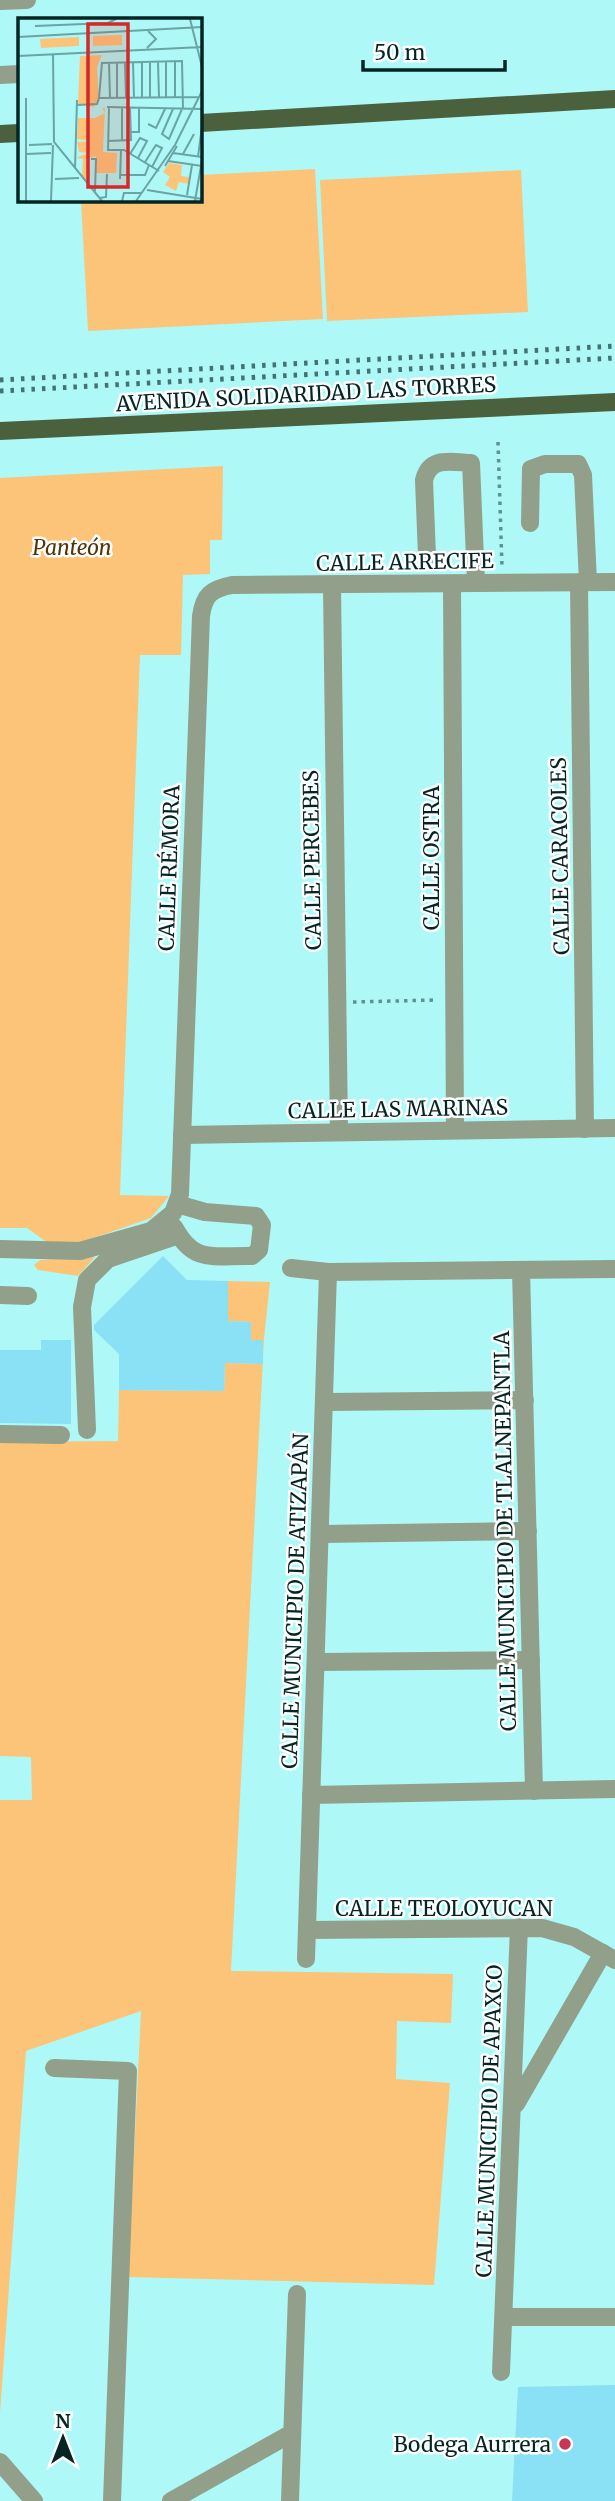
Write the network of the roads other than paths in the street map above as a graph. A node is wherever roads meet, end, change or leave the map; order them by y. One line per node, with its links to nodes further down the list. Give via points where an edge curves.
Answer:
1 (27, 0): 2 (street)
2 (0, 1)
3 (18, 74): 4 (street)
4 (0, 75)
5 (615, 99): 6 (main road)
6 (201, 123)
7 (18, 133): 8 (main road)
8 (0, 134)
9 (615, 402): 10 (main road, AVENIDA SOLIDARIDAD LAS TORRES)
10 (0, 431)
11 (530, 523): 13 (street, CALLE CARACOLES, via 531,469 578,464 583,475)
12 (427, 556): 15 (street, via 427,470 437,461 471,463)
13 (584, 582): 14 (street, CALLE ARRECIFE); 15 (street, CALLE ARRECIFE); 20 (street, CALLE CARACOLES)
14 (615, 582)
15 (476, 583): 16 (street, CALLE ARRECIFE)
16 (452, 585): 17 (street, CALLE ARRECIFE); 21 (street, CALLE OSTRA)
17 (332, 587): 18 (street, CALLE ARRECIFE, via 232,585 217,588); 22 (street, CALLE PERCEBES)
18 (203, 603): 23 (street, CALLE RÉMORA)
19 (615, 1128): 20 (street, CALLE LAS MARINAS)
20 (585, 1129): 21 (street, CALLE LAS MARINAS)
21 (455, 1130): 22 (street, CALLE LAS MARINAS)
22 (339, 1132): 23 (street, CALLE LAS MARINAS)
23 (182, 1135): 24 (street, CALLE RÉMORA, via 180,1194)
24 (173, 1211): 25 (street); 25 (street, via 251,1214 262,1225 259,1250 252,1256 195,1253); 26 (street, via 152,1231 80,1251)
25 (179, 1235): 35 (street, via 108,1259 87,1280 82,1307)
26 (0, 1249)
27 (291, 1268): 30 (street)
28 (615, 1269): 29 (street)
29 (520, 1270): 30 (street); 33 (street, CALLE MUNICIPIO DE TLALNEPANTLA)
30 (328, 1272): 34 (street, CALLE MUNICIPIO DE ATIZAPÁN)
31 (0, 1295): 32 (street)
32 (28, 1296)
33 (525, 1400): 34 (street); 38 (street, CALLE MUNICIPIO DE TLALNEPANTLA)
34 (325, 1402): 39 (street, CALLE MUNICIPIO DE ATIZAPÁN)
35 (87, 1430)
36 (0, 1434): 37 (street)
37 (61, 1435)
38 (528, 1531): 39 (street); 40 (street, CALLE MUNICIPIO DE TLALNEPANTLA)
39 (321, 1534): 41 (street, CALLE MUNICIPIO DE ATIZAPÁN)
40 (531, 1660): 41 (street); 43 (street, CALLE MUNICIPIO DE TLALNEPANTLA)
41 (317, 1662): 44 (street, CALLE MUNICIPIO DE ATIZAPÁN)
42 (615, 1789): 43 (street)
43 (534, 1791): 44 (street)
44 (311, 1795): 46 (street, CALLE MUNICIPIO DE ATIZAPÁN)
45 (519, 1927): 46 (street, CALLE TEOLOYUCAN); 47 (street, CALLE TEOLOYUCAN, via 557,1930); 50 (street, CALLE MUNICIPIO DE APAXCO)
46 (307, 1930): 48 (street, CALLE MUNICIPIO DE ATIZAPÁN)
47 (609, 1956): 50 (street)
48 (306, 1959)
49 (54, 2068): 58 (street, via 128,2071)
50 (514, 2107): 52 (street, CALLE MUNICIPIO DE APAXCO)
51 (297, 2294): 55 (street)
52 (504, 2317): 53 (street); 54 (street, CALLE MUNICIPIO DE APAXCO)
53 (615, 2317)
54 (501, 2372)
55 (292, 2433): 59 (street); 60 (street)
56 (0, 2462): 57 (street)
57 (34, 2501)
58 (112, 2501)
59 (171, 2501)
60 (290, 2501)

